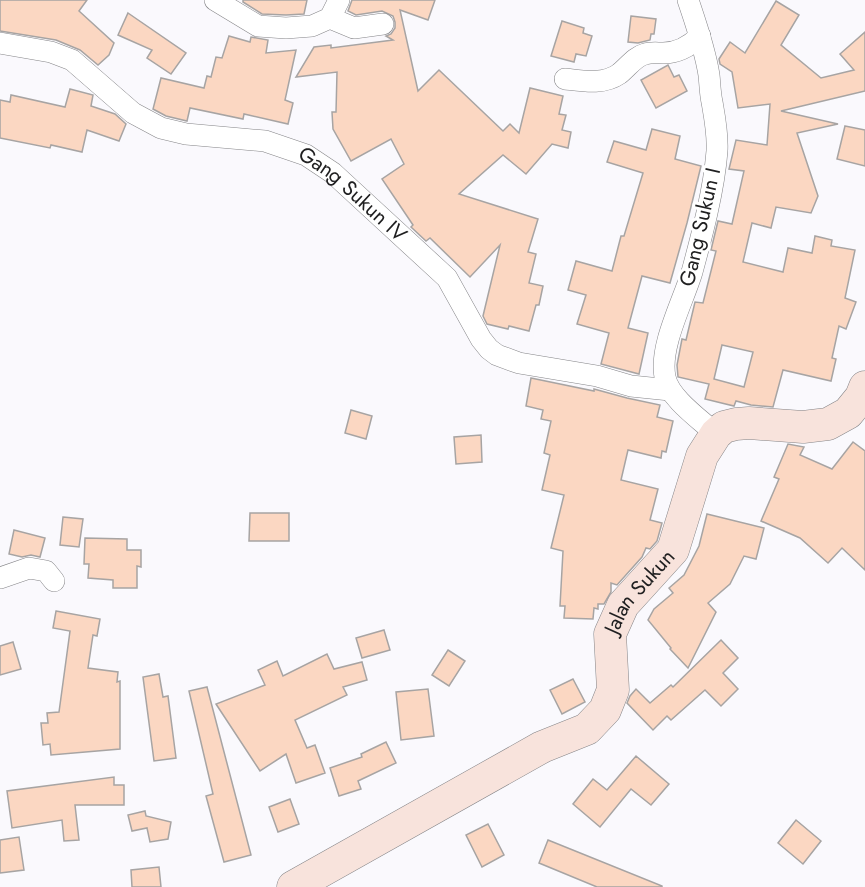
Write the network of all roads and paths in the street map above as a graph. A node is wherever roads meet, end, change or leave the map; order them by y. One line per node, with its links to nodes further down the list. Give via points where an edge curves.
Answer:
1 (215, 0): 3 (street, via 258,26 312,26)
2 (688, 0): 5 (street, Gang Sukun I)
3 (335, 9): 4 (street, via 354,28)
4 (382, 24)
5 (700, 36): 7 (street, via 688,47 644,54 607,80); 9 (street, Gang Sukun I, via 717,124 717,152 692,272 665,360)
6 (0, 43): 9 (street, Gang Sukun IV, via 72,60 133,113 161,128 266,141 306,155 333,173 447,278 481,339 497,355 631,386)
7 (565, 79)
8 (865, 387): 10 (street, via 848,413 828,424 736,424)
9 (670, 390): 10 (street)
10 (716, 434): 13 (street, Jalan Sukun, via 702,456 673,550 623,605 610,634 613,690 605,710 587,729 542,747)
11 (0, 578): 12 (street, via 29,568 46,571)
12 (54, 581)
13 (293, 887)

